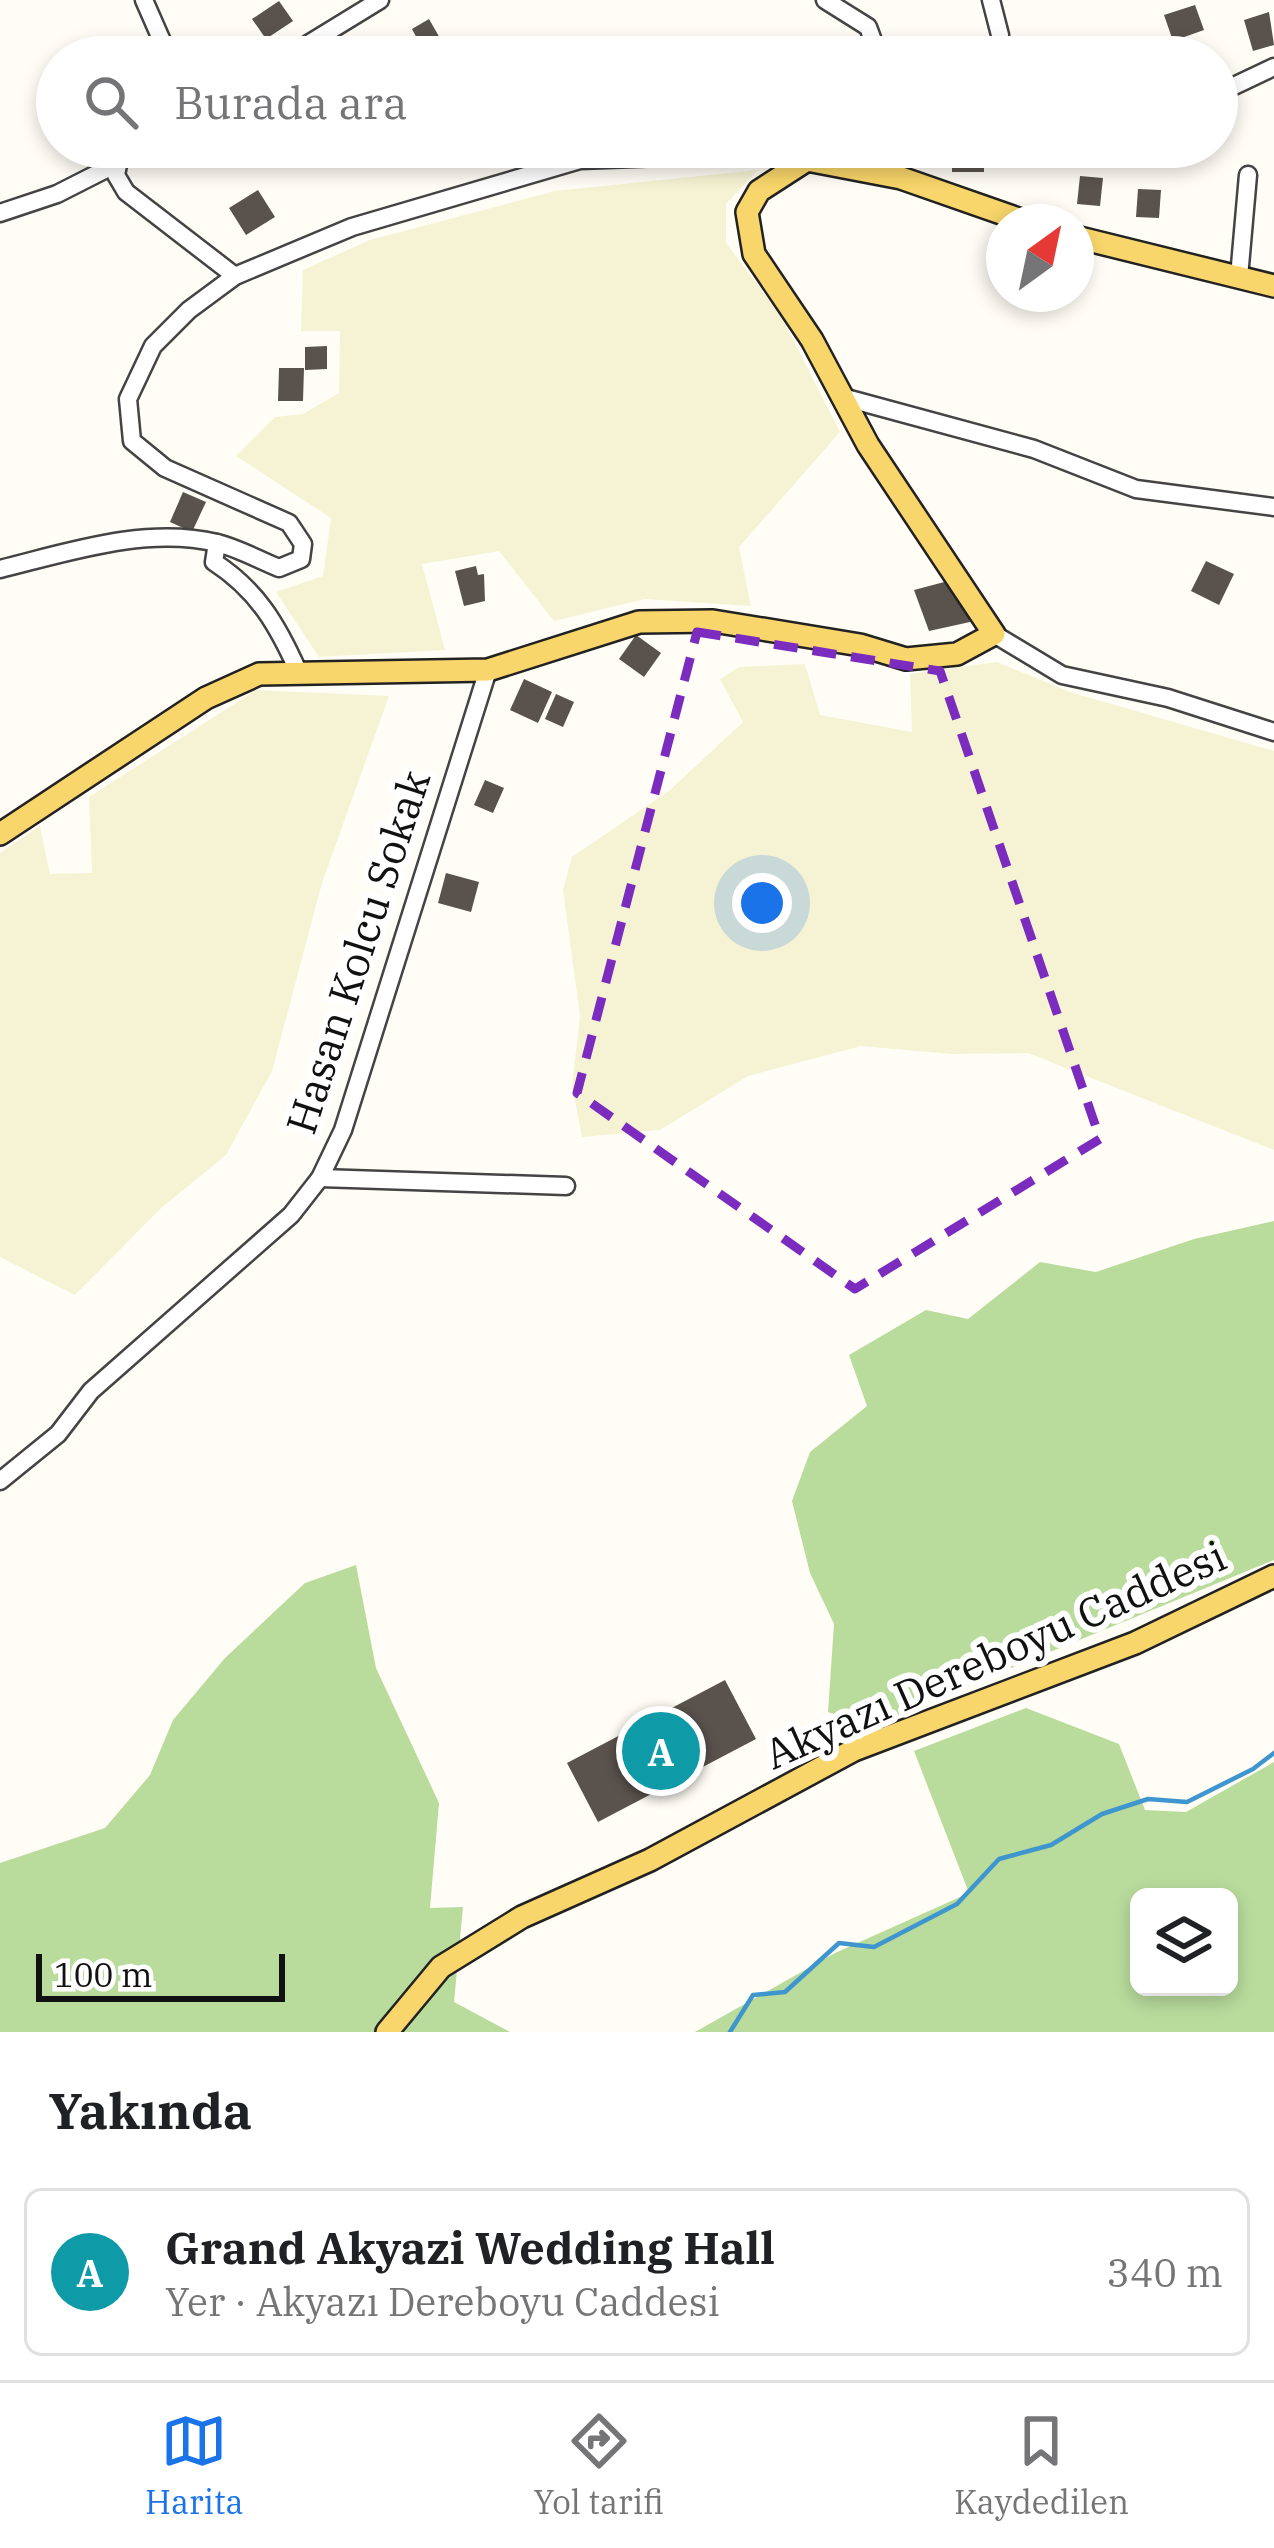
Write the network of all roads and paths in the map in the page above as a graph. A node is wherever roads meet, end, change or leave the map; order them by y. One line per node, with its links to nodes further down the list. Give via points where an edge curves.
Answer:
1 (144, 0): 5 (street)
2 (380, 0): 6 (street)
3 (825, 0): 7 (street)
4 (991, 0): 8 (street)
5 (160, 36)
6 (321, 36)
7 (871, 36)
8 (1000, 36)
9 (1274, 67): 10 (street)
10 (1238, 84)
11 (108, 168): 18 (street)
12 (117, 168): 20 (street, via 126,192)
13 (553, 168): 20 (street, via 352,227)
14 (794, 168): 23 (main road, via 759,191 747,212 754,254)
15 (867, 168): 17 (main road)
16 (1248, 175): 21 (street)
17 (986, 208)
18 (0, 213)
19 (1094, 241): 21 (main road)
20 (235, 276): 25 (street, via 153,346 128,398 132,441 165,468 290,523 303,544 301,559 279,568)
21 (1239, 277): 22 (main road)
22 (1274, 286)
23 (846, 398): 24 (street, via 1034,449 1136,489); 27 (main road, via 868,445)
24 (1274, 507)
25 (217, 543): 26 (street, via 160,537); 29 (street, via 214,562 275,619)
26 (0, 569)
27 (994, 634): 28 (main road, via 957,654 906,658 713,621 640,622); 30 (street, via 1062,675)
28 (488, 670): 29 (main road); 32 (street, Hasan Kolcu Sokak, via 343,1130)
29 (298, 671): 31 (main road, via 259,674 206,698)
30 (1274, 732)
31 (0, 834)
32 (320, 1178): 33 (street); 34 (street, Hasan Kolcu Sokak, via 290,1215 91,1391 58,1434)
33 (566, 1186)
34 (0, 1480)
35 (1274, 1576): 36 (main road, Akyazı Dereboyu Caddesi, via 1135,1643 854,1750 650,1860 522,1917 441,1967)
36 (387, 2032)

